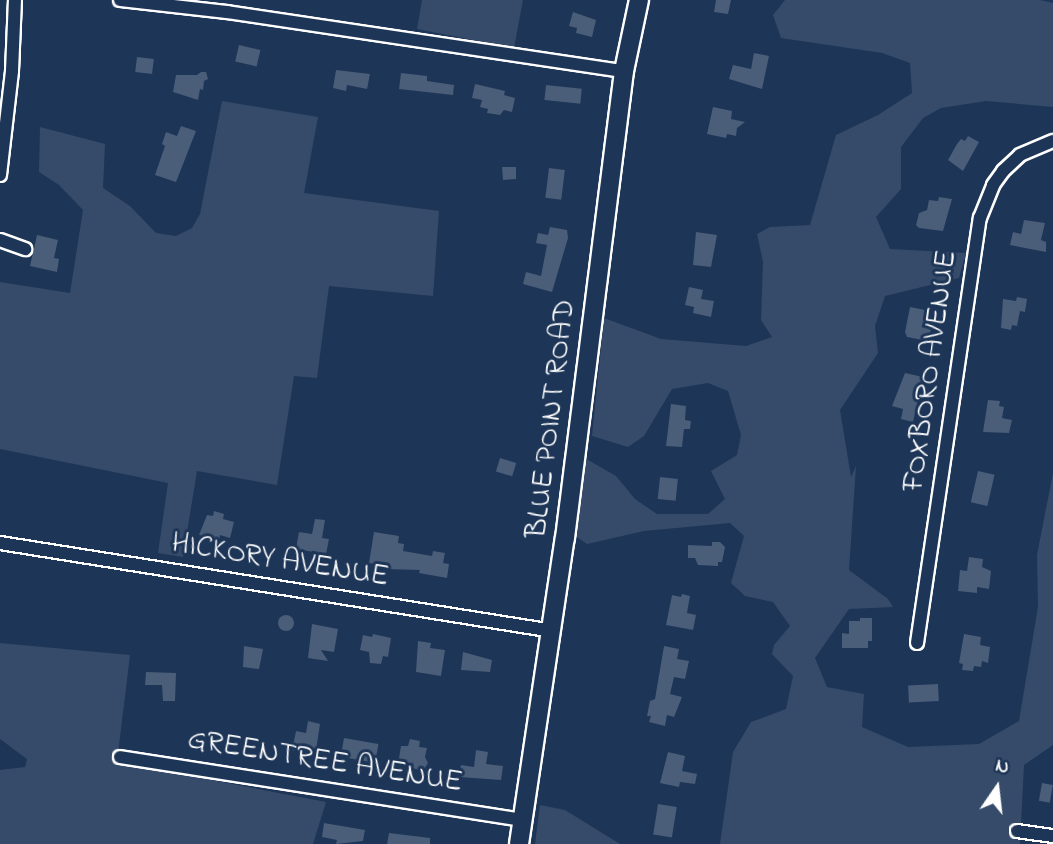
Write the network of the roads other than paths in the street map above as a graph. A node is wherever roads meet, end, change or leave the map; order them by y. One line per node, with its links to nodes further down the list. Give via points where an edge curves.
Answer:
1 (15, 0): 4 (street)
2 (120, 0): 5 (street)
3 (639, 0): 5 (street, BLUE POINT ROAD)
4 (6, 70): 7 (street)
5 (624, 71): 11 (street, BLUE POINT ROAD)
6 (1053, 141): 12 (street, FOXBORO AVENUE, via 1020,155 1003,171 981,218)
7 (0, 175)
8 (0, 240): 9 (street)
9 (25, 249)
10 (0, 542): 11 (street, HICKORY AVENUE)
11 (553, 631): 14 (street, BLUE POINT ROAD)
12 (917, 643)
13 (120, 757): 14 (street, GREENTREE AVENUE)
14 (523, 820): 17 (street, BLUE POINT ROAD)
15 (1017, 831): 16 (street)
16 (1053, 836)
17 (519, 844)

